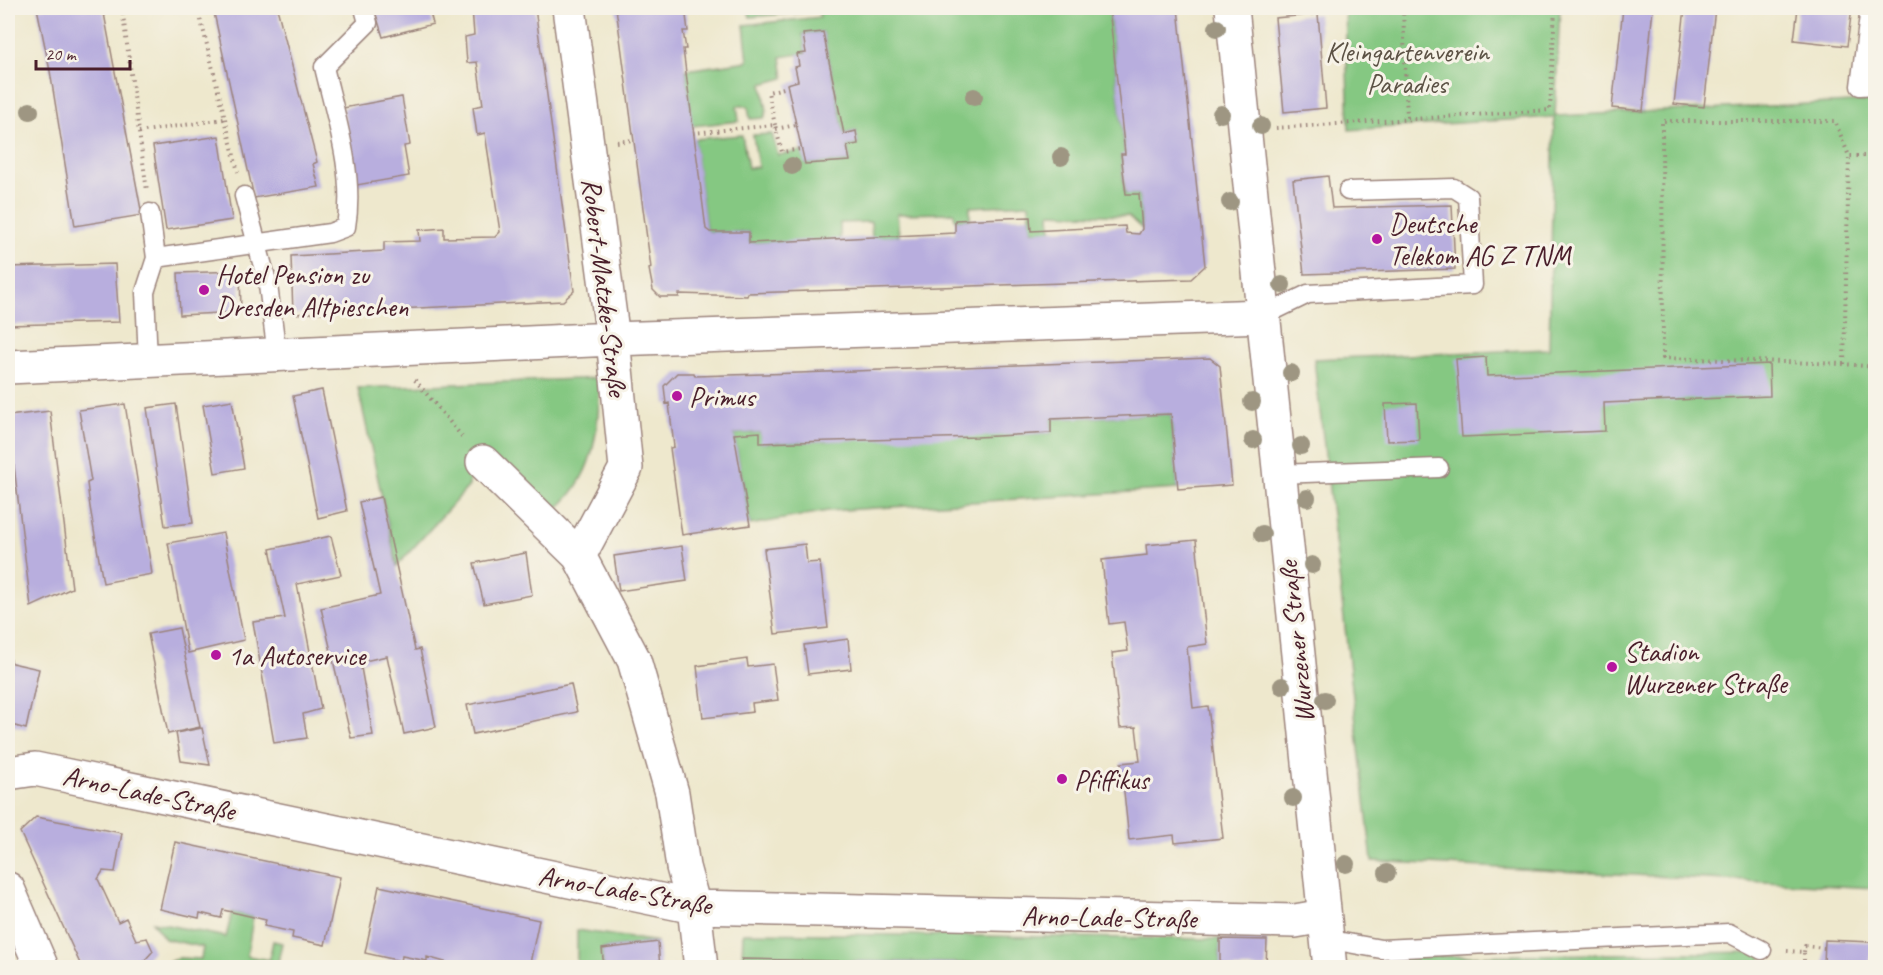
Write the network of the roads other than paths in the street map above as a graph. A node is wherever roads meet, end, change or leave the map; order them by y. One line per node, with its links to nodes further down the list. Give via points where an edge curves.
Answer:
1 (364, 8): 9 (lane, via 368,22 324,67 351,203 346,227)
2 (569, 8): 12 (street, Robert-Matzke-Straße)
3 (1232, 8): 11 (street, Wurzener Straße)
4 (1870, 8): 5 (lane, via 1860,86)
5 (1875, 85)
6 (1348, 191): 11 (lane, via 1454,188 1468,197 1473,285 1308,294)
7 (244, 196): 9 (lane)
8 (150, 213): 10 (lane)
9 (255, 244): 10 (lane); 13 (lane, via 268,285)
10 (156, 258): 14 (lane, via 145,292)
11 (1263, 316): 12 (street); 18 (street, Wurzener Straße)
12 (613, 339): 13 (street); 19 (street, Robert-Matzke-Straße, via 626,468)
13 (277, 355): 14 (street)
14 (148, 361): 15 (street)
15 (8, 367)
16 (483, 462): 19 (street)
17 (1439, 468): 18 (lane)
18 (1279, 474): 23 (street, Wurzener Straße)
19 (579, 556): 22 (street, via 634,660 672,793 683,867)
20 (8, 773): 22 (street, Arno-Lade-Straße, via 35,769)
21 (8, 889): 25 (street)
22 (694, 907): 23 (street, Arno-Lade-Straße, via 1294,921); 26 (street)
23 (1327, 941): 24 (lane, via 1381,949 1729,933)
24 (1762, 950)
25 (42, 968)
26 (701, 968)

